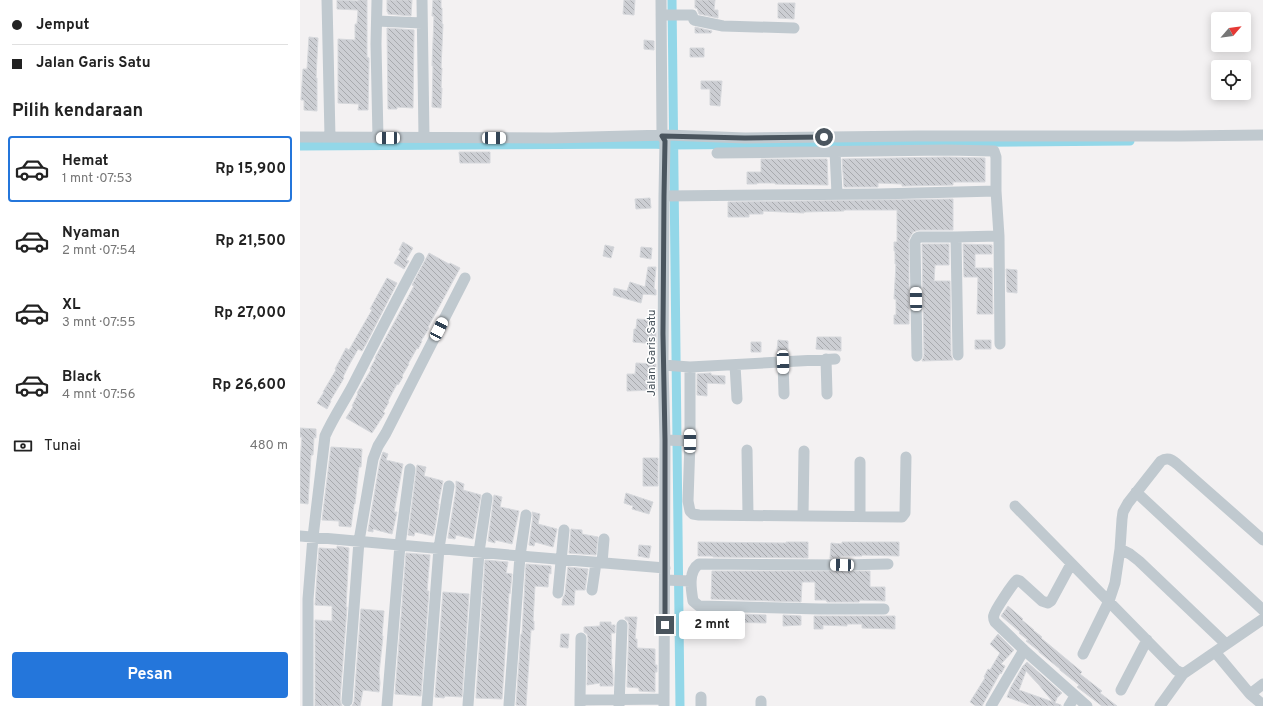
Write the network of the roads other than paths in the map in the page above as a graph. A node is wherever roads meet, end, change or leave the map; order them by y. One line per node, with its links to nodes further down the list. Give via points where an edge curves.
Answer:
1 (327, 0): 11 (street)
2 (377, 0): 6 (street)
3 (422, 0): 7 (street)
4 (661, 0): 5 (street, Jalan Garis Satu)
5 (661, 15): 8 (street, via 692,15 694,20 723,26); 14 (street, Jalan Garis Satu)
6 (377, 21): 7 (street); 13 (street)
7 (422, 23): 12 (street)
8 (794, 28)
9 (1263, 135): 14 (street, via 745,138 683,136)
10 (300, 137): 11 (street)
11 (330, 137): 13 (street)
12 (424, 137): 13 (street); 14 (street)
13 (378, 138)
14 (665, 140): 19 (street, Jalan Garis Satu)
15 (835, 152): 16 (street); 17 (street, via 992,150 996,156); 18 (street)
16 (717, 153)
17 (996, 191): 18 (street); 20 (street)
18 (838, 194): 19 (street)
19 (666, 196): 29 (street, Jalan Garis Satu)
20 (999, 236): 21 (street); 24 (street)
21 (956, 237): 25 (street); 26 (street, via 919,237 915,242)
22 (419, 258): 51 (street, via 325,436)
23 (465, 278): 54 (street, via 375,452)
24 (1000, 344)
25 (958, 355)
26 (917, 356)
27 (783, 362): 28 (street); 31 (street); 32 (street, via 831,359)
28 (735, 364): 30 (street); 33 (street)
29 (666, 365): 30 (street); 34 (street, Jalan Garis Satu)
30 (687, 367): 35 (street)
31 (784, 394)
32 (827, 394)
33 (737, 399)
34 (667, 440): 35 (street); 64 (street, Jalan Garis Satu)
35 (687, 441): 46 (street, via 690,511 699,515)
36 (747, 450): 46 (street)
37 (804, 451): 47 (street)
38 (906, 457): 48 (street, via 904,516)
39 (860, 462): 48 (street)
40 (410, 469): 55 (street)
41 (449, 486): 56 (street)
42 (1136, 492): 53 (street, via 1160,461 1171,459); 57 (street, via 1123,512); 71 (street)
43 (487, 498): 58 (street)
44 (1015, 506): 63 (street)
45 (526, 515): 59 (street)
46 (748, 515): 47 (street)
47 (803, 516): 48 (street)
48 (860, 516)
49 (564, 530): 60 (street)
50 (300, 536): 51 (street)
51 (314, 537): 54 (street); 92 (street, via 308,599)
52 (604, 539): 61 (street)
53 (1263, 540)
54 (359, 541): 55 (street); 85 (street)
55 (400, 545): 56 (street); 93 (street)
56 (439, 548): 58 (street); 94 (street)
57 (1120, 549): 69 (street, via 1116,578); 76 (street, via 1139,561)
58 (479, 552): 59 (street); 89 (street)
59 (520, 556): 60 (street); 90 (street)
60 (561, 560): 61 (street); 68 (street)
61 (599, 563): 64 (street); 67 (street)
62 (888, 564): 66 (street, via 699,564 693,569)
63 (1072, 564): 69 (street); 77 (street, via 1048,603 1017,580 994,615 995,622)
64 (665, 568): 65 (street, Jalan Garis Satu)
65 (667, 580): 66 (street); 86 (street, Jalan Garis Satu)
66 (687, 581): 70 (street, via 693,601 699,606 820,610)
67 (592, 590)
68 (558, 593)
69 (1109, 601): 75 (street); 79 (street)
70 (884, 609)
71 (1263, 610)
72 (1263, 619): 76 (street)
73 (622, 626): 88 (street)
74 (581, 638): 87 (street)
75 (1147, 640): 80 (street); 82 (street)
76 (1226, 644): 78 (street)
77 (1024, 650): 84 (street); 91 (street)
78 (1215, 652): 80 (street); 83 (street)
79 (1083, 654)
80 (1183, 674): 97 (street)
81 (1263, 684): 83 (street)
82 (1121, 690)
83 (1250, 694): 98 (street)
84 (1075, 696): 95 (street); 96 (street)
85 (346, 701)
86 (664, 702): 88 (street)
87 (580, 703): 88 (street)
88 (620, 703)
89 (468, 705)
90 (509, 705)
91 (994, 705)
92 (308, 706)
93 (387, 706)
94 (427, 706)
95 (1069, 706)
96 (1087, 706)
97 (1160, 706)
98 (1263, 706)

